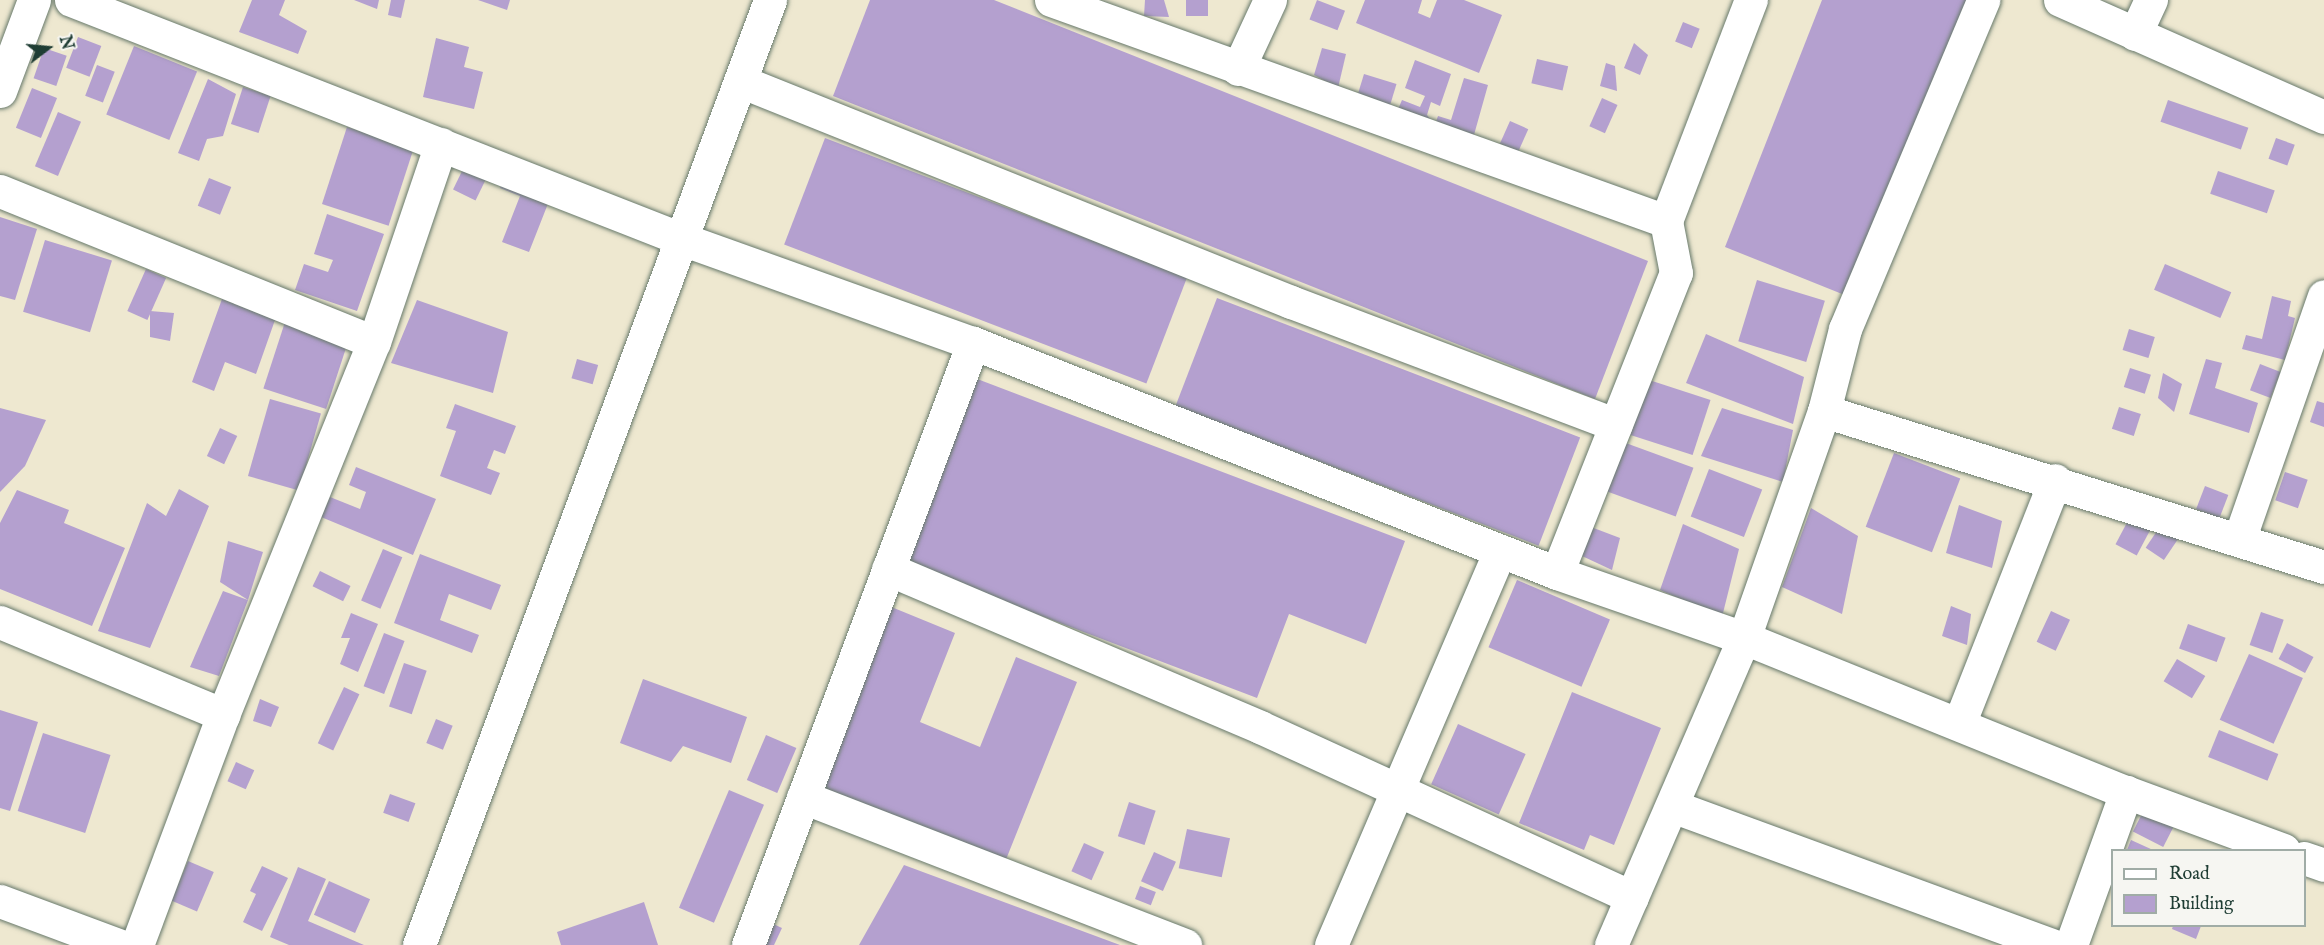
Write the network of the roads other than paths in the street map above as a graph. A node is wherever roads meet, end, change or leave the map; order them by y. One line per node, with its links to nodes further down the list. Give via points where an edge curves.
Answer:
1 (34, 0): 13 (street)
2 (70, 0): 15 (street)
3 (770, 0): 12 (street)
4 (1051, 0): 11 (street)
5 (1270, 0): 11 (street)
6 (1751, 0): 17 (street)
7 (1983, 0): 22 (street, via 1845,329)
8 (2060, 0): 10 (street)
9 (2151, 0): 10 (street)
10 (2135, 34): 14 (street)
11 (1238, 69): 17 (street)
12 (740, 81): 18 (street); 23 (street, via 1291,302)
13 (0, 91)
14 (2324, 117)
15 (441, 144): 18 (street); 20 (street)
16 (0, 191): 20 (street)
17 (1666, 221): 23 (street, via 1676,273)
18 (679, 238): 21 (street); 45 (street)
19 (2324, 296): 25 (street)
20 (374, 342): 32 (street)
21 (973, 343): 26 (street); 28 (street)
22 (1824, 411): 24 (street); 31 (street)
23 (1616, 425): 29 (street)
24 (2055, 480): 25 (street); 33 (street)
25 (2239, 540): 27 (street)
26 (1500, 550): 29 (street); 35 (street)
27 (2324, 567)
28 (888, 569): 35 (street, via 1260,727); 36 (street)
29 (1557, 573): 31 (street)
30 (0, 622): 32 (street)
31 (1744, 638): 33 (street); 37 (street)
32 (223, 715): 44 (street)
33 (1959, 724): 34 (street)
34 (2126, 792): 38 (street); 51 (street)
35 (1396, 793): 41 (street); 48 (street)
36 (803, 797): 46 (street); 47 (street)
37 (1672, 806): 41 (street); 50 (street)
38 (2281, 849)
39 (2306, 859): 40 (street)
40 (2324, 866)
41 (1632, 897): 49 (street)
42 (0, 902): 43 (street)
43 (118, 945)
44 (137, 945)
45 (419, 945)
46 (748, 945)
47 (1185, 945)
48 (1331, 945)
49 (1611, 945)
50 (2052, 945)
51 (2071, 945)

